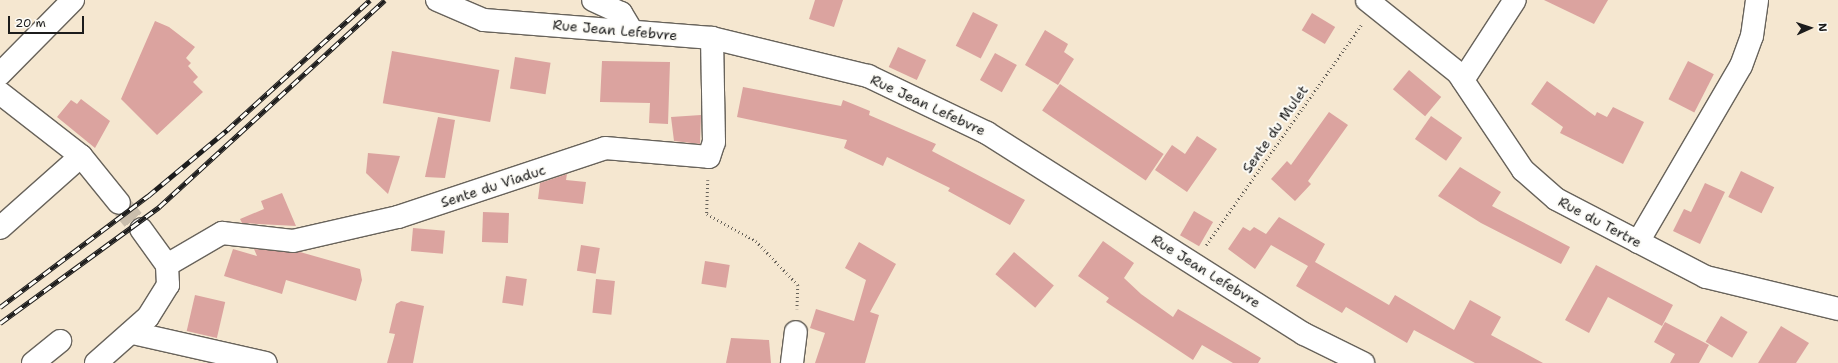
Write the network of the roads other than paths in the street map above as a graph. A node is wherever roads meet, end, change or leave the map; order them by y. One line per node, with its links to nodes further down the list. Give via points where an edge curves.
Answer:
1 (73, 0): 9 (street)
2 (437, 0): 7 (street, Rue Jean Lefebvre, via 484,20)
3 (593, 0): 7 (street, via 621,13)
4 (1515, 0): 10 (street)
5 (1757, 0): 16 (street, via 1752,36 1741,66)
6 (1371, 4): 10 (street, Rue du Tertre)
7 (632, 31): 8 (street, Rue Jean Lefebvre)
8 (712, 38): 17 (street, Sente du Viaduc, via 714,142 709,158 605,148 398,217 300,239 222,233); 27 (street, Rue Jean Lefebvre, via 868,76 987,133 1304,334)
9 (0, 74)
10 (1463, 80): 16 (street, Rue du Tertre, via 1523,170 1556,199)
11 (0, 93): 12 (street)
12 (81, 156): 13 (street); 14 (street)
13 (119, 203)
14 (0, 228)
15 (141, 229): 17 (street)
16 (1638, 242): 18 (street, Rue du Tertre, via 1706,277)
17 (167, 265): 19 (street, via 169,278 165,292)
18 (1838, 309)
19 (133, 332): 22 (street); 24 (street)
20 (796, 332): 26 (street)
21 (60, 341): 23 (street)
22 (231, 359): 25 (street)
23 (33, 363)
24 (96, 363)
25 (266, 363)
26 (792, 363)
27 (1363, 363)

